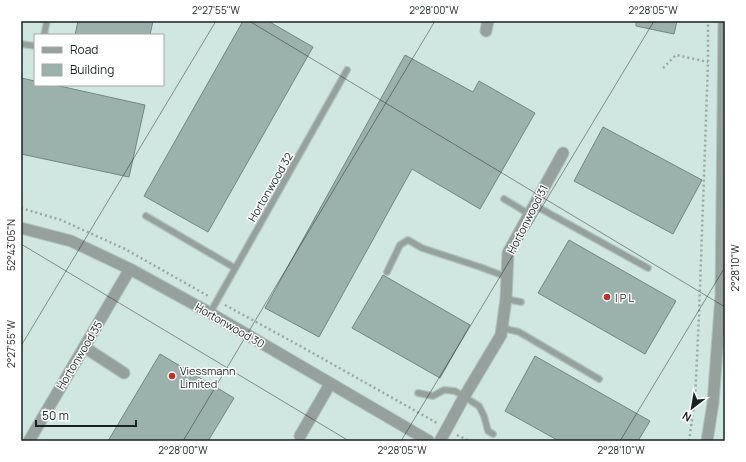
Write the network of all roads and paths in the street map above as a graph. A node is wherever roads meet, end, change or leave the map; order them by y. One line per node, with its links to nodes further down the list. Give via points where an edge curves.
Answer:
1 (47, 21): 4 (lane)
2 (708, 21): 7 (path)
3 (724, 21): 20 (street)
4 (44, 34)
5 (21, 44): 6 (lane)
6 (34, 46)
7 (708, 62): 8 (path, via 676,56); 36 (path, via 695,399)
8 (663, 68)
9 (347, 70): 15 (lane, Hortonwood 32)
10 (563, 153): 12 (street, Hortonwood 31)
11 (504, 198): 12 (lane)
12 (532, 209): 16 (lane); 19 (street, Hortonwood 31, via 508,253)
13 (146, 216): 15 (lane)
14 (21, 228): 17 (street, Hortonwood 30, via 71,242)
15 (235, 268): 23 (lane, Hortonwood 32)
16 (648, 268)
17 (130, 269): 23 (street, Hortonwood 30); 25 (street, Hortonwood 35)
18 (387, 272): 19 (lane, via 400,245 408,240 422,248)
19 (507, 277): 21 (street, Hortonwood 31)
20 (723, 296): 37 (street)
21 (506, 299): 22 (lane); 24 (street, Hortonwood 31)
22 (521, 302)
23 (210, 313): 28 (street, Hortonwood 30)
24 (502, 328): 27 (lane, via 519,332); 30 (street, Hortonwood 31, via 502,335)
25 (84, 347): 26 (street); 33 (street, Hortonwood 35)
26 (124, 373)
27 (599, 379)
28 (330, 384): 32 (street); 34 (street, Hortonwood 30)
29 (418, 393): 30 (lane, via 433,396 444,390 455,391)
30 (464, 397): 31 (lane, via 479,406 488,431); 35 (street, Hortonwood 31)
31 (493, 434)
32 (300, 436)
33 (29, 441)
34 (429, 441)
35 (440, 441)
36 (689, 441)
37 (707, 441)

